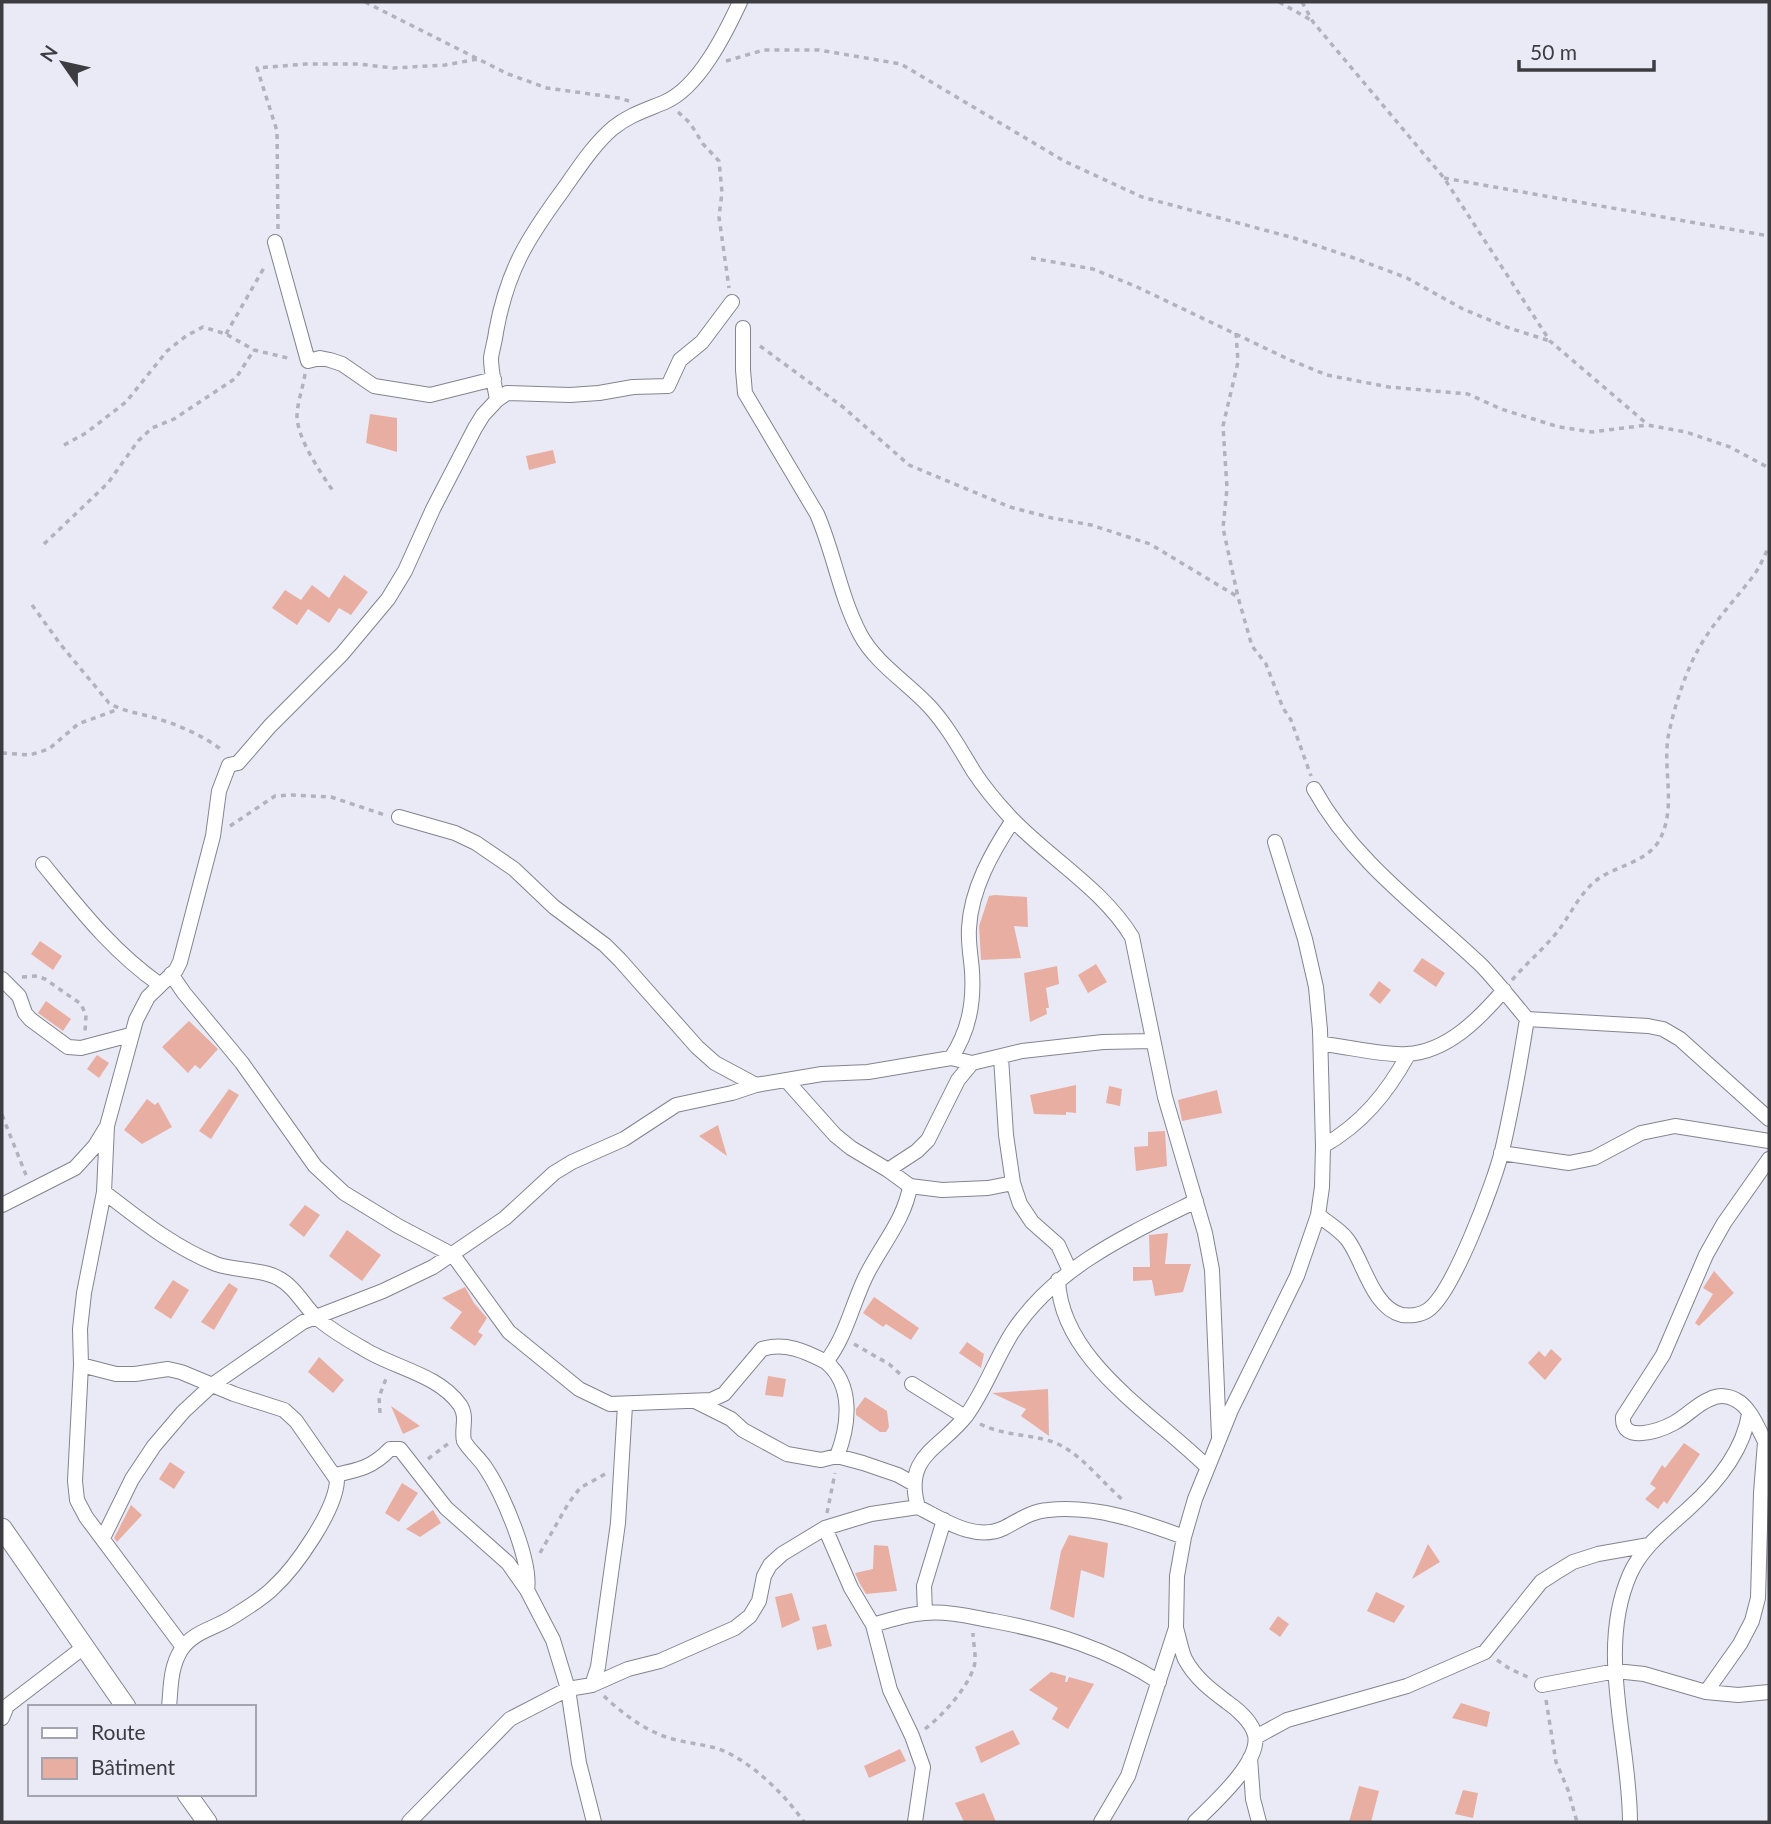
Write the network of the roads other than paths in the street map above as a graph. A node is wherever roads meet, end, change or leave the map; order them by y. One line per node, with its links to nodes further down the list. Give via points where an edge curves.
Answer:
1 (740, 2): 5 (street, via 703,67 666,102 630,115 612,129 524,246 501,306 491,359)
2 (275, 242): 5 (street, via 308,361 330,360 374,386 430,396)
3 (732, 302): 6 (street, via 702,342 680,360 668,386 570,395 507,393)
4 (743, 328): 9 (street, via 745,393 817,514 844,600 861,636 875,656 937,716)
5 (494, 379): 6 (street)
6 (497, 400): 12 (street, via 475,428 388,599 238,763 229,765 180,962)
7 (1314, 789): 15 (street, via 1362,854)
8 (399, 817): 25 (street, via 455,833 514,869 612,952 697,1047 715,1063)
9 (1013, 820): 18 (street, via 1121,919 1136,951); 22 (street, via 992,853 973,903 969,928 971,1013)
10 (1275, 842): 19 (street, via 1316,986)
11 (43, 864): 14 (street, via 99,932)
12 (171, 974): 14 (street); 39 (street, via 243,1062 315,1166 354,1199)
13 (9, 978): 17 (street, via 24,1013 60,1043 74,1049)
14 (159, 984): 17 (street, via 141,1008)
15 (1504, 990): 16 (street); 20 (street, via 1463,1032)
16 (1527, 1019): 26 (street, via 1663,1029); 30 (street)
17 (130, 1035): 27 (street)
18 (1153, 1041): 21 (street, via 1103,1042); 36 (street)
19 (1321, 1044): 20 (street); 29 (street)
20 (1408, 1055): 29 (street, via 1369,1112)
21 (1000, 1057): 23 (street); 33 (street)
22 (951, 1058): 23 (street); 24 (street)
23 (972, 1063): 32 (street, via 958,1080 928,1140)
24 (786, 1080): 25 (street); 32 (street, via 835,1135)
25 (756, 1085): 39 (street, via 676,1105 624,1139 572,1162)
26 (1769, 1119)
27 (107, 1126): 35 (street); 37 (street, via 75,1168)
28 (1769, 1141): 30 (street, via 1675,1126 1642,1133 1594,1158 1569,1163)
29 (1323, 1146): 38 (street)
30 (1501, 1153): 38 (street, via 1450,1281 1440,1298 1414,1315 1385,1306 1349,1241)
31 (1769, 1159): 49 (street, via 1712,1244 1663,1355 1622,1425 1634,1434 1662,1428 1718,1396 1737,1400)
32 (888, 1170): 34 (street)
33 (1013, 1183): 34 (street, via 942,1190); 40 (street, via 1026,1214 1058,1245)
34 (910, 1186): 43 (street, via 905,1207 863,1282 843,1337)
35 (104, 1192): 42 (street, via 198,1256 236,1270 276,1276); 44 (street, via 84,1293)
36 (1196, 1202): 40 (street); 51 (street, via 1212,1270)
37 (2, 1205)
38 (1318, 1215): 51 (street, via 1297,1276)
39 (453, 1255): 42 (street, via 383,1291); 48 (street, via 509,1332 579,1389 610,1404)
40 (1070, 1271): 41 (street)
41 (1058, 1280): 50 (street, via 1013,1333); 54 (street, via 1061,1308 1097,1365 1132,1403)
42 (316, 1316): 46 (street, via 287,1331); 64 (street, via 380,1358 414,1371 448,1392 463,1411 463,1436 501,1497 526,1562)
43 (826, 1362): 47 (street, via 796,1348 762,1349 724,1394); 53 (street, via 841,1379 846,1399 846,1429)
44 (81, 1365): 46 (street, via 116,1374 168,1369); 62 (street, via 76,1500)
45 (912, 1384): 50 (street)
46 (212, 1385): 55 (street, via 284,1410); 62 (street, via 154,1446)
47 (697, 1402): 48 (street); 53 (street, via 787,1454 821,1460)
48 (625, 1405): 72 (street, via 618,1523)
49 (1749, 1413): 52 (street); 63 (street, via 1743,1439 1718,1477)
50 (965, 1417): 56 (street, via 926,1453)
51 (1219, 1437): 54 (street)
52 (1768, 1444): 75 (street, via 1761,1493 1758,1598 1740,1644)
53 (836, 1457): 56 (street)
54 (1206, 1466): 61 (street)
55 (335, 1475): 64 (street, via 370,1466 394,1448 400,1449 446,1508 509,1563); 69 (street, via 333,1502 291,1570 252,1605)
56 (914, 1484): 57 (street)
57 (918, 1507): 58 (street); 60 (street, via 871,1514)
58 (944, 1520): 61 (street, via 983,1534 1046,1510 1089,1510); 65 (street, via 924,1586)
59 (2, 1528): 68 (street)
60 (825, 1528): 66 (street); 72 (street, via 770,1565 759,1601 735,1628)
61 (1184, 1537): 67 (street, via 1177,1576)
62 (103, 1538): 69 (street)
63 (1649, 1545): 70 (street, via 1630,1573 1620,1607); 80 (street, via 1573,1562 1541,1582 1485,1652 1407,1686 1287,1720)
64 (527, 1590): 74 (street, via 553,1640)
65 (925, 1613): 66 (street); 71 (street, via 1033,1628 1107,1652)
66 (873, 1625): 86 (street, via 890,1690 923,1766)
67 (1176, 1628): 71 (street); 80 (street, via 1185,1659 1213,1692 1250,1724)
68 (84, 1647): 77 (street); 79 (street)
69 (183, 1647): 78 (street, via 170,1681)
70 (1616, 1671): 73 (street); 75 (street); 90 (street)
71 (1159, 1682): 87 (street, via 1128,1776)
72 (592, 1685): 74 (street)
73 (1542, 1685)
74 (569, 1689): 84 (street, via 510,1719); 85 (street, via 579,1763)
75 (1706, 1692): 76 (street)
76 (1769, 1692)
77 (125, 1705)
78 (169, 1705)
79 (3, 1710)
80 (1256, 1737): 81 (street)
81 (1250, 1758): 88 (street); 89 (street)
82 (188, 1796): 83 (street)
83 (207, 1822)
84 (410, 1822)
85 (594, 1822)
86 (915, 1822)
87 (1101, 1822)
88 (1195, 1822)
89 (1258, 1822)
90 (1630, 1822)

